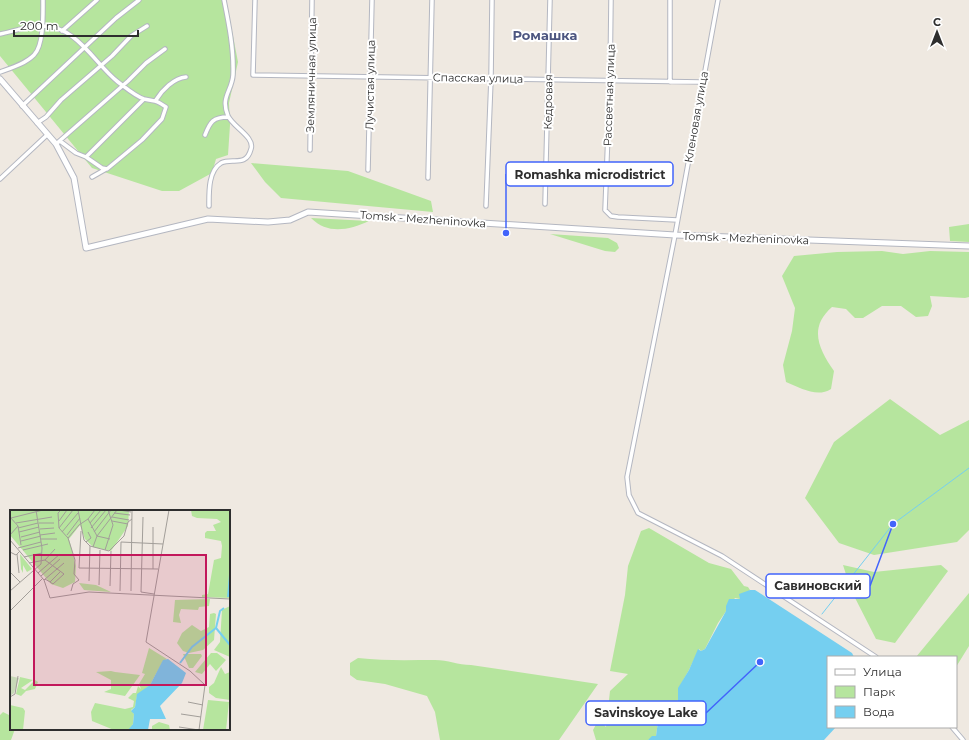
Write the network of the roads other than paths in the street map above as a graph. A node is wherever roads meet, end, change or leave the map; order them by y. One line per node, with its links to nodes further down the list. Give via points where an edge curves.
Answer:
1 (43, 0): 14 (street)
2 (97, 0): 16 (street)
3 (139, 0): 18 (street)
4 (224, 0): 36 (street, via 233,77 226,94 225,107)
5 (255, 0): 22 (street, Спасская улица, via 254,75)
6 (312, 0): 22 (street, Земляничная улица)
7 (372, 0): 24 (street, Лучистая улица)
8 (432, 0): 25 (street)
9 (492, 0): 27 (street)
10 (550, 0): 28 (street, Кедровая)
11 (611, 0): 29 (street, Рассветная улица)
12 (670, 0): 30 (street)
13 (718, 0): 31 (street, Кленовая улица)
14 (43, 26): 16 (street); 17 (street); 21 (street, via 34,55 20,65)
15 (147, 26): 20 (street, via 131,36 112,56)
16 (62, 31): 18 (street)
17 (0, 34)
18 (84, 47): 20 (street); 35 (street)
19 (165, 49): 32 (street)
20 (100, 64): 32 (street); 37 (street)
21 (0, 72)
22 (311, 76): 24 (street, Спасская улица); 41 (street, Земляничная улица)
23 (186, 77): 34 (street, via 178,78 160,93)
24 (370, 77): 25 (street, Спасская улица); 44 (street, Лучистая улица)
25 (431, 78): 27 (street, Спасская улица); 46 (street)
26 (0, 79): 35 (street)
27 (491, 79): 28 (street, Спасская улица); 50 (street)
28 (548, 80): 29 (street, Спасская улица); 48 (street, Кедровая)
29 (610, 81): 30 (street, Спасская улица); 51 (street, Рассветная улица, via 605,210 611,216 618,217)
30 (670, 82): 31 (street, Спасская улица)
31 (702, 82): 51 (street, Кленовая улица)
32 (122, 85): 33 (street); 40 (street)
33 (144, 99): 34 (street); 42 (street)
34 (156, 100): 43 (street, via 166,107 162,120)
35 (22, 106): 37 (street)
36 (228, 117): 39 (street, via 212,120); 49 (street, via 251,141 252,146 250,154 243,160 224,162 216,168 210,182)
37 (37, 123): 38 (street)
38 (47, 134): 40 (street); 47 (street)
39 (205, 135)
40 (58, 142): 42 (street); 52 (street, Tomsk - Mezheninovka, via 74,178 86,248 208,219 268,222 290,220 308,212)
41 (310, 150)
42 (86, 157): 43 (street)
43 (107, 169): 45 (street)
44 (368, 170)
45 (92, 177)
46 (428, 178)
47 (0, 179)
48 (545, 204)
49 (209, 206)
50 (486, 206)
51 (677, 220): 52 (street, Кленовая улица)
52 (675, 235): 53 (street, Tomsk - Mezheninovka); 54 (street, Кленовая улица, via 627,477 629,495 638,514 722,556)
53 (969, 246)
54 (874, 656)
55 (953, 728): 56 (street)
56 (963, 740)

